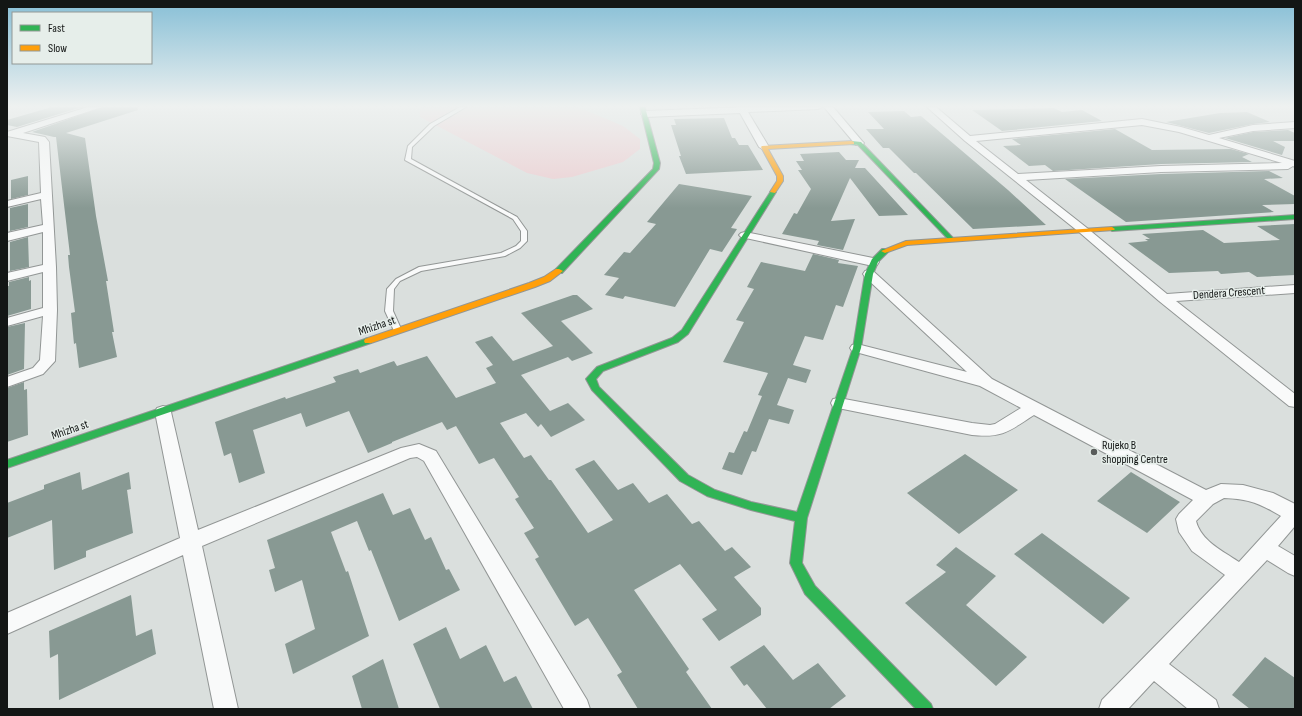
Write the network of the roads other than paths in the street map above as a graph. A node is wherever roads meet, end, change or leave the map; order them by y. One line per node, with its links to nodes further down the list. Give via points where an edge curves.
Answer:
1 (43, 140): 12 (street)
2 (417, 140): 27 (lane, via 410,148 408,160 515,218 524,231 524,241 503,255 419,269 398,280 391,289 389,311)
3 (651, 140): 27 (street, Mhizha st, via 656,169 559,271 532,285)
4 (761, 140): 9 (street)
5 (857, 140): 8 (street)
6 (970, 140): 11 (street)
7 (1217, 140): 10 (street)
8 (859, 143): 9 (street); 19 (street)
9 (764, 146): 17 (street, via 780,176 780,181)
10 (1295, 165): 11 (street)
11 (1017, 177): 16 (street)
12 (46, 195): 13 (street); 15 (street)
13 (7, 204)
14 (1295, 217): 16 (street)
15 (49, 227): 18 (street); 20 (street)
16 (1083, 230): 19 (street); 24 (street)
17 (744, 235): 21 (street); 38 (street, via 685,332 675,340 600,369 591,379 595,388 684,478 711,493)
18 (7, 237)
19 (951, 239): 21 (street, via 896,245 884,250)
20 (50, 267): 22 (street); 25 (street)
21 (871, 268): 28 (street); 30 (street)
22 (7, 277)
23 (1295, 289): 24 (street, Dendera Crescent)
24 (1164, 298): 31 (street)
25 (50, 310): 26 (street); 29 (street, via 47,361 38,371)
26 (7, 322)
27 (398, 332): 34 (street, Mhizha st)
28 (857, 348): 30 (street); 32 (street)
29 (7, 382)
30 (986, 382): 33 (street)
31 (1295, 402)
32 (839, 403): 33 (street, via 990,431 1001,428); 38 (street)
33 (1034, 407): 36 (street)
34 (163, 412): 35 (street, Mhizha st); 39 (street)
35 (7, 464)
36 (1206, 499): 37 (street, via 1221,491 1243,492 1266,498); 42 (street, via 1186,519 1190,532 1199,545)
37 (1294, 513): 40 (street)
38 (801, 518): 47 (street, via 796,563 810,590)
39 (191, 542): 43 (street); 45 (street); 46 (street, via 407,452 419,450 430,456)
40 (1265, 548): 41 (street); 42 (street)
41 (1295, 567)
42 (1240, 574): 44 (street)
43 (7, 624)
44 (1153, 666): 48 (street); 49 (street)
45 (226, 709)
46 (578, 709)
47 (926, 709)
48 (1111, 709)
49 (1207, 709)

